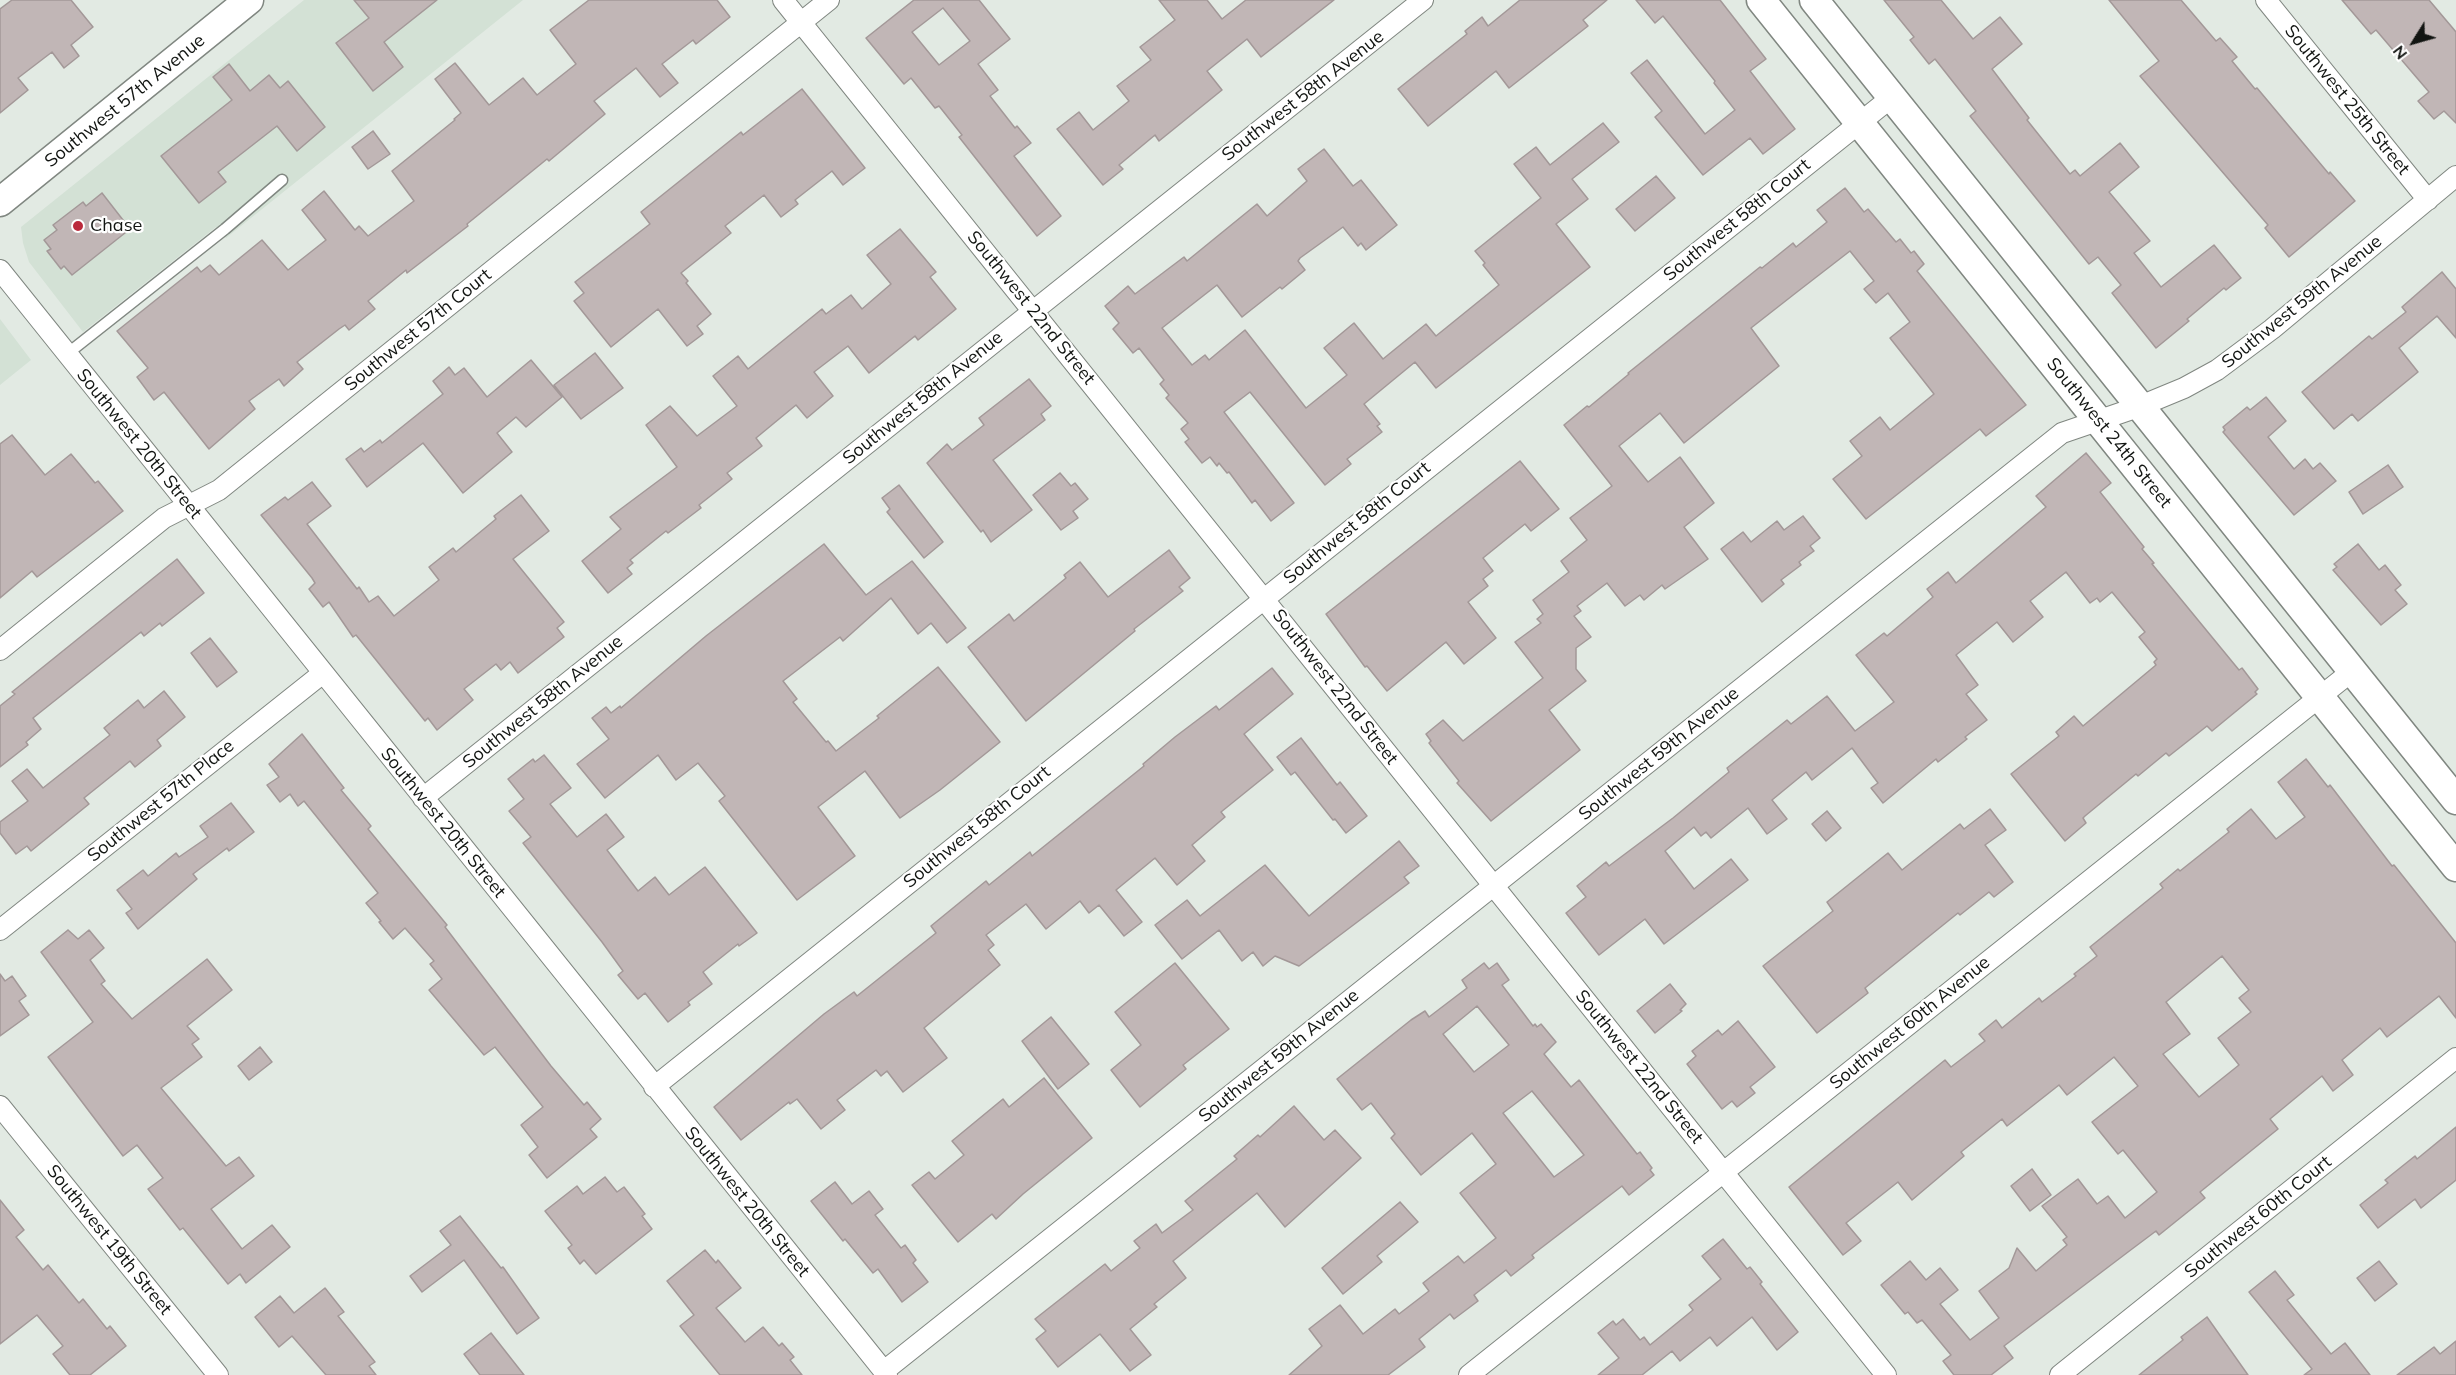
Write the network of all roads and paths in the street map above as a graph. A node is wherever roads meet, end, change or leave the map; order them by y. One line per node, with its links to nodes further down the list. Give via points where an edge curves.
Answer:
1 (249, 0): 14 (main road, Southwest 57th Avenue)
2 (783, 0): 8 (street, Southwest 22nd Street)
3 (829, 0): 8 (street, Southwest 57th Court)
4 (1423, 0): 16 (street, Southwest 58th Avenue)
5 (1761, 0): 10 (main road, Southwest 24th Street)
6 (1814, 0): 9 (main road)
7 (2266, 0): 13 (street, Southwest 25th Street)
8 (801, 22): 16 (street, Southwest 22nd Street); 20 (street, Southwest 57th Court, via 219,490)
9 (1892, 97): 10 (street, Southwest 58th Court); 18 (main road)
10 (1860, 122): 19 (main road, Southwest 24th Street); 21 (street, Southwest 58th Court)
11 (2456, 176): 13 (street, Southwest 59th Avenue)
12 (282, 180): 17 (lane)
13 (2428, 200): 18 (street, Southwest 59th Avenue, via 2227,364)
14 (0, 202)
15 (0, 270): 17 (street, Southwest 20th Street)
16 (1032, 311): 21 (street, Southwest 22nd Street); 26 (street, Southwest 58th Avenue)
17 (66, 354): 20 (street, Southwest 20th Street)
18 (2138, 407): 19 (street, Southwest 59th Avenue); 23 (main road)
19 (2098, 420): 25 (main road, Southwest 24th Street); 29 (street, Southwest 59th Avenue, via 2062,433)
20 (189, 505): 22 (street, Southwest 57th Court, via 164,518); 24 (street, Southwest 20th Street)
21 (1263, 597): 29 (street, Southwest 22nd Street); 32 (street, Southwest 58th Court)
22 (0, 650)
23 (2351, 672): 25 (street, Southwest 60th Avenue); 27 (main road)
24 (323, 673): 26 (street, Southwest 20th Street); 30 (street, Southwest 57th Place)
25 (2318, 697): 28 (main road, Southwest 24th Street); 34 (street, Southwest 60th Avenue)
26 (423, 798): 32 (street, Southwest 20th Street)
27 (2456, 800)
28 (2456, 867)
29 (1492, 886): 34 (street, Southwest 22nd Street); 35 (street, Southwest 59th Avenue)
30 (0, 930)
31 (2456, 1058): 39 (street, Southwest 60th Court)
32 (654, 1087): 35 (street, Southwest 20th Street)
33 (0, 1106): 36 (street, Southwest 19th Street)
34 (1724, 1172): 37 (street, Southwest 60th Avenue); 38 (street, Southwest 22nd Street)
35 (885, 1373)
36 (218, 1375)
37 (1469, 1375)
38 (1886, 1375)
39 (2060, 1375)

